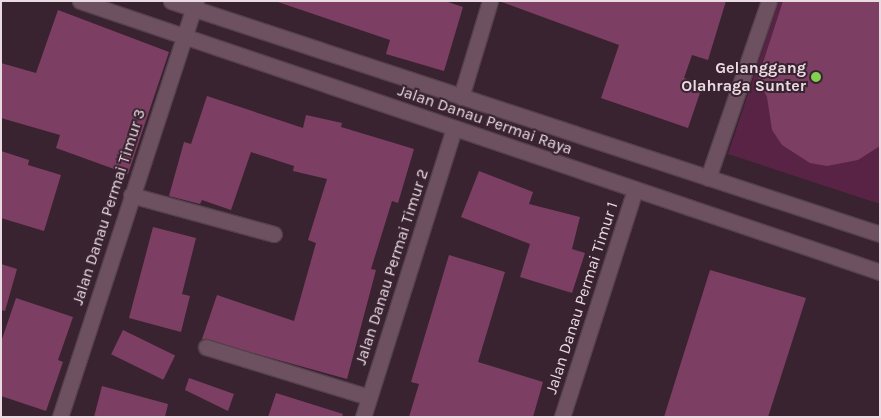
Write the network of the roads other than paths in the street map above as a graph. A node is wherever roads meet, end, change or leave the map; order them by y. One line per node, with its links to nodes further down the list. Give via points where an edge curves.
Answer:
1 (80, 1): 6 (street, Jalan Danau Permai Raya)
2 (170, 1): 5 (street, Jalan Danau Permai Raya)
3 (490, 1): 7 (street)
4 (768, 1): 9 (street)
5 (194, 7): 6 (street, Jalan Danau Permai Timur 3); 7 (street, Jalan Danau Permai Raya)
6 (183, 35): 8 (street, Jalan Danau Permai Raya); 11 (street, Jalan Danau Permai Timur 3)
7 (461, 97): 9 (street, Jalan Danau Permai Raya)
8 (454, 128): 10 (street, Jalan Danau Permai Raya); 16 (street, Jalan Danau Permai Timur 2)
9 (708, 178): 13 (street, Jalan Danau Permai Raya)
10 (635, 190): 14 (street, Jalan Danau Permai Raya); 19 (street, Jalan Danau Permai Timur 1)
11 (131, 194): 12 (street); 17 (street, Jalan Danau Permai Timur 3)
12 (274, 234)
13 (880, 234)
14 (880, 272)
15 (206, 347): 16 (street)
16 (369, 397): 18 (street, Jalan Danau Permai Timur 2)
17 (60, 417)
18 (363, 417)
19 (562, 417)

